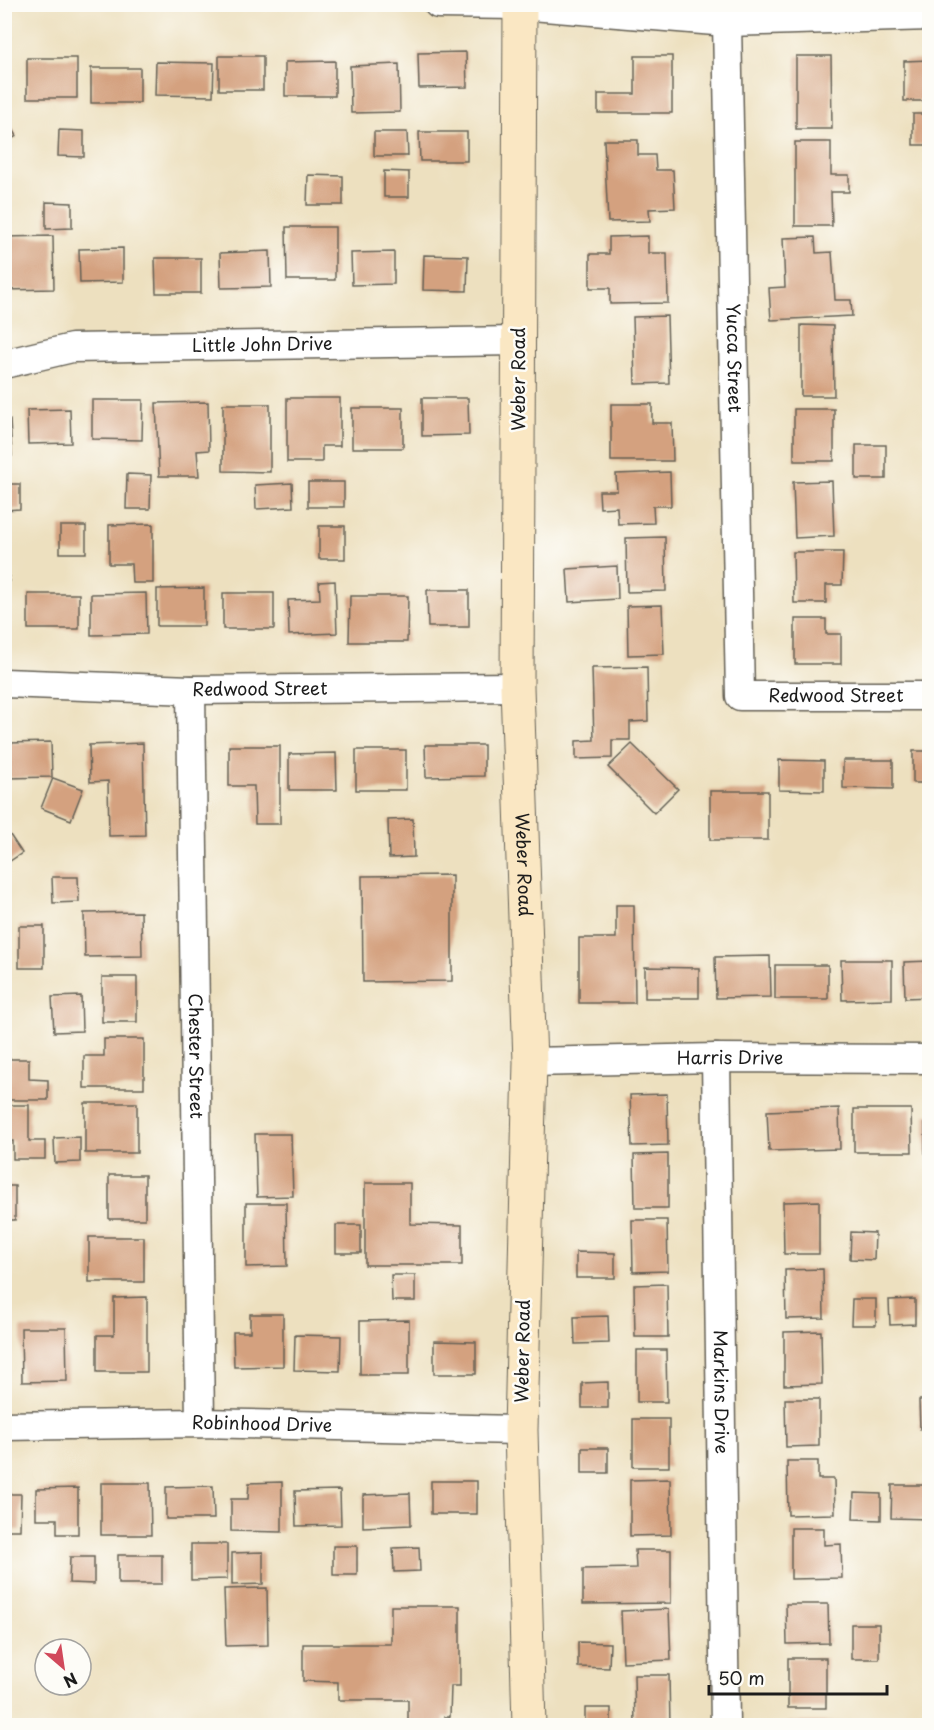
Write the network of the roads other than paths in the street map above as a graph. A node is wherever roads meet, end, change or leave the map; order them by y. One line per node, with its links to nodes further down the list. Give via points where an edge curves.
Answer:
1 (438, 4): 2 (street)
2 (520, 5): 4 (street); 5 (main road, Weber Road)
3 (930, 16): 4 (street)
4 (727, 22): 10 (street, Yucca Street)
5 (519, 341): 6 (street, Little John Drive, via 72,348); 8 (main road, Weber Road)
6 (4, 364)
7 (4, 683): 9 (street, Redwood Street)
8 (517, 687): 9 (street, Redwood Street); 14 (main road, Weber Road)
9 (190, 690): 15 (street, Chester Street)
10 (740, 696): 11 (street, Redwood Street)
11 (930, 696)
12 (716, 1059): 13 (street, Harris Drive); 14 (street, Harris Drive); 19 (street, Markins Drive)
13 (930, 1059)
14 (530, 1062): 17 (main road, Weber Road)
15 (200, 1423): 16 (street, Robinhood Drive); 17 (street, Robinhood Drive)
16 (4, 1426)
17 (521, 1430): 18 (main road, Weber Road)
18 (529, 1725)
19 (725, 1725)

